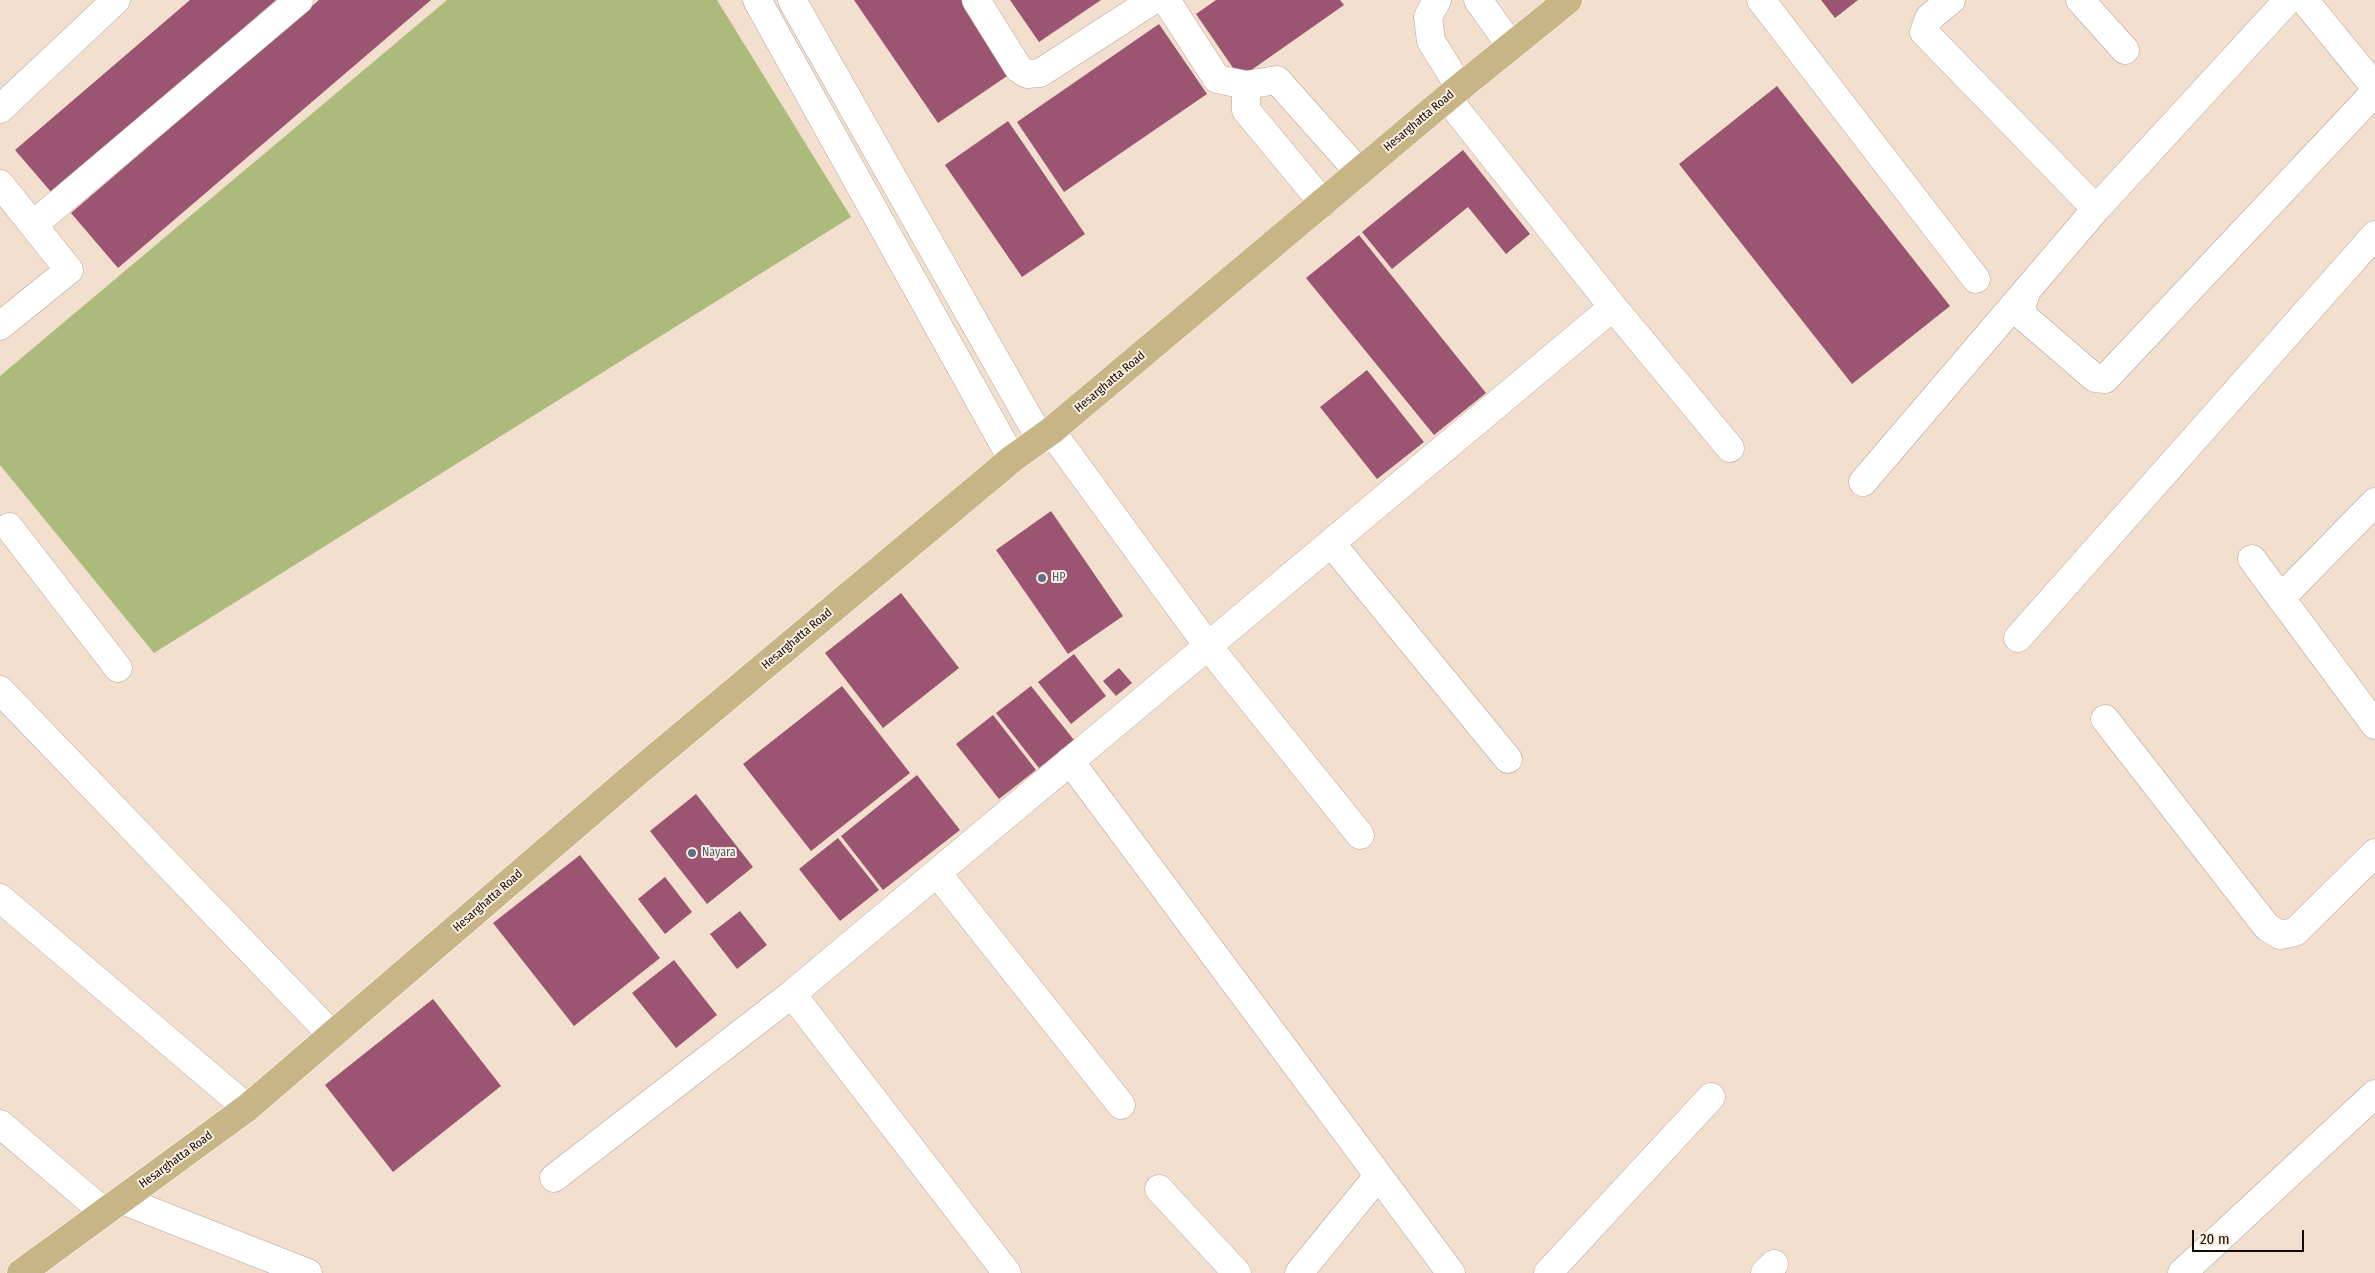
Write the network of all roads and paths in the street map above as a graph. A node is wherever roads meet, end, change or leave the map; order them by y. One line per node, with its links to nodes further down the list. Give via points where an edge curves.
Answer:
1 (116, 0): 22 (street)
2 (299, 0): 27 (street)
3 (757, 0): 35 (street)
4 (792, 0): 33 (street)
5 (976, 0): 6 (street, via 1019,69 1027,74 1040,73)
6 (1153, 0)
7 (1166, 0): 18 (street, via 1218,79)
8 (1437, 0): 21 (street, via 1428,17 1432,41)
9 (1478, 0): 16 (street)
10 (1761, 0): 29 (street)
11 (1950, 0): 26 (street, via 1929,18 1924,32)
12 (2080, 0): 17 (street)
13 (2288, 0): 26 (street)
14 (2304, 0): 19 (street)
15 (1562, 2): 16 (main road, Hesarghatta Road)
16 (1511, 46): 21 (main road, Hesarghatta Road)
17 (2125, 50)
18 (1246, 85): 23 (street, via 1277,80); 25 (street, via 1246,110)
19 (2375, 87)
20 (2375, 92): 30 (street, via 2105,379 2095,378 2023,316 2022,304)
21 (1454, 93): 23 (main road, Hesarghatta Road); 31 (street)
22 (0, 109)
23 (1359, 172): 25 (main road, Hesarghatta Road)
24 (0, 184): 27 (street)
25 (1323, 203): 33 (main road, Hesarghatta Road)
26 (2096, 209): 30 (street)
27 (33, 224): 32 (street, via 69,270)
28 (2375, 235): 42 (street)
29 (1976, 279)
30 (2027, 290): 36 (street)
31 (1613, 307): 34 (street); 39 (street)
32 (0, 326)
33 (1046, 436): 35 (main road, Hesarghatta Road); 43 (street)
34 (1730, 448)
35 (1012, 459): 55 (main road, Hesarghatta Road)
36 (1862, 482)
37 (2375, 502): 41 (street)
38 (3, 527): 44 (street)
39 (1331, 543): 43 (street); 48 (street)
40 (2252, 559): 41 (street)
41 (2281, 598): 47 (street)
42 (2018, 638)
43 (1208, 646): 49 (street); 50 (street)
44 (118, 668)
45 (0, 690): 55 (street)
46 (2105, 718): 51 (street, via 2266,927 2280,935 2295,932)
47 (2375, 725)
48 (1508, 759)
49 (1070, 761): 52 (street); 61 (street)
50 (1360, 835)
51 (2375, 853)
52 (936, 873): 54 (street); 58 (street)
53 (0, 898): 59 (street)
54 (792, 994): 62 (street); 67 (street)
55 (332, 1035): 59 (main road, Hesarghatta Road)
56 (2375, 1094): 72 (street)
57 (1711, 1097): 71 (street)
58 (1121, 1105)
59 (247, 1108): 64 (main road, Hesarghatta Road)
60 (0, 1124): 64 (street)
61 (1378, 1176): 69 (street); 70 (street)
62 (554, 1178)
63 (1158, 1189): 68 (street)
64 (113, 1206): 65 (main road, Hesarghatta Road); 66 (street)
65 (21, 1273)
66 (308, 1273)
67 (1008, 1273)
68 (1237, 1273)
69 (1299, 1273)
70 (1451, 1273)
71 (1548, 1273)
72 (2182, 1273)

